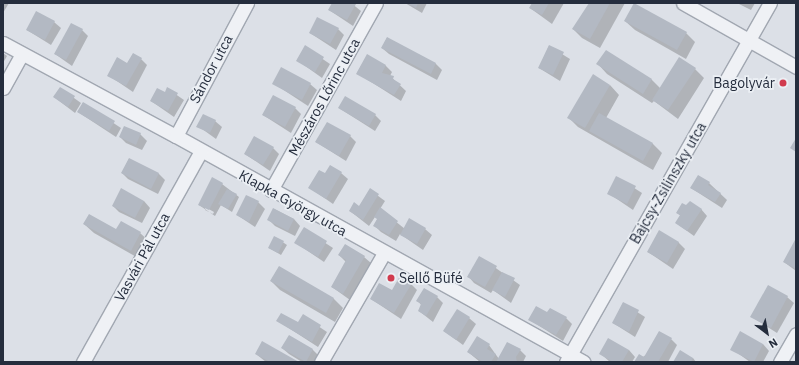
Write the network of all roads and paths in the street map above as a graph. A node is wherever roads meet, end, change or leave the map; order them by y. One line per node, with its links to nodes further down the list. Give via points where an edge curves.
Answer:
1 (246, 3): 10 (street, Sándor utca)
2 (376, 3): 12 (street, Mészáros Lőrinc utca)
3 (683, 3): 5 (street)
4 (770, 3): 5 (street, Bajcsy-Zsilinszky utca)
5 (748, 41): 8 (street); 15 (street, Bajcsy-Zsilinszky utca)
6 (3, 43): 7 (street, Klapka György utca)
7 (22, 54): 9 (street); 10 (street, Klapka György utca)
8 (796, 67)
9 (3, 88)
10 (176, 136): 11 (street, Klapka György utca)
11 (201, 151): 12 (street, Klapka György utca); 16 (street, Vasvári Pál utca)
12 (271, 190): 13 (street, Klapka György utca)
13 (384, 253): 15 (street, Klapka György utca); 17 (street)
14 (796, 334): 19 (street)
15 (568, 358): 18 (street, Klapka György utca)
16 (83, 362)
17 (322, 362)
18 (583, 362)
19 (780, 362)

